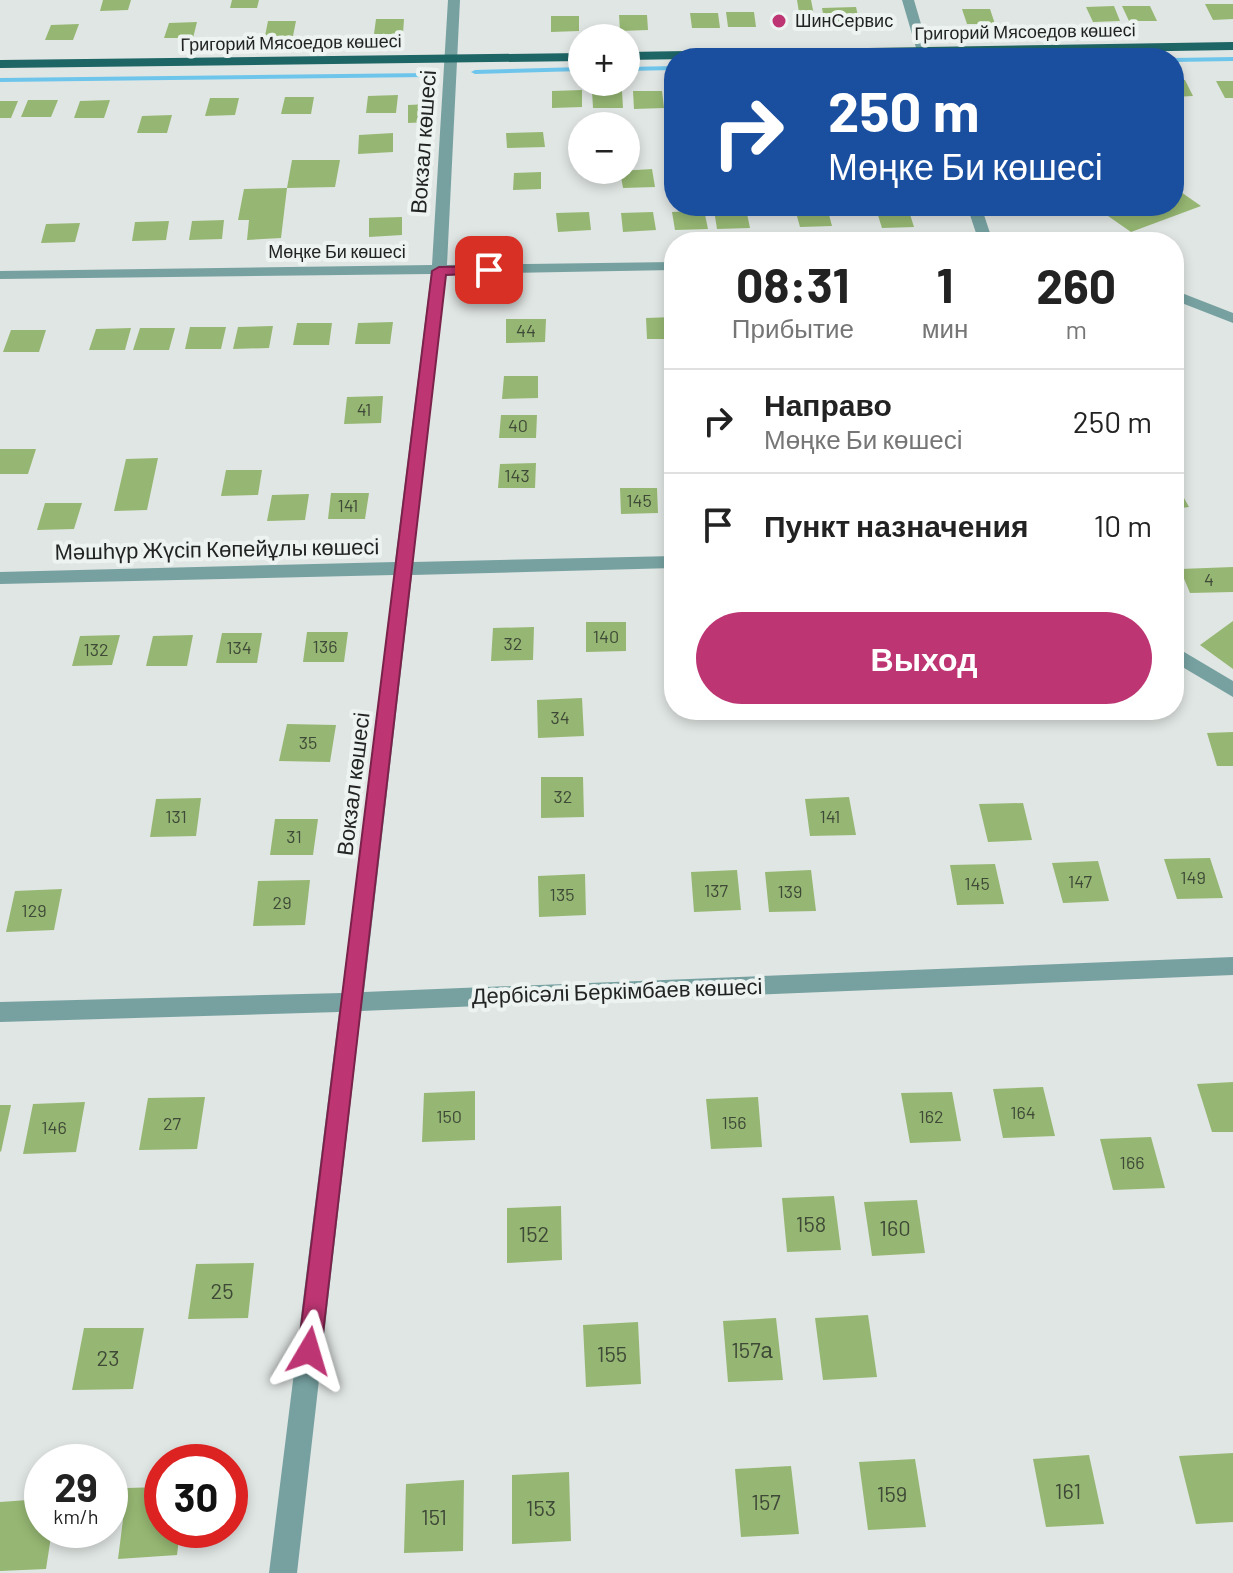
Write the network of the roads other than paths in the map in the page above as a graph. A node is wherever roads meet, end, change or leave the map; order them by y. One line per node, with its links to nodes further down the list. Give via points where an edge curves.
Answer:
1 (454, 0): 9 (street, Вокзал көшесі)
2 (908, 0): 4 (street)
3 (1233, 46): 5 (main road, Григорий Мясоедов көшесі)
4 (922, 48)
5 (1164, 48)
6 (640, 56): 7 (main road, Григорий Мясоедов көшесі)
7 (664, 56)
8 (568, 57): 9 (main road, Григорий Мясоедов көшесі)
9 (453, 59): 10 (main road, Григорий Мясоедов көшесі); 12 (street, Вокзал көшесі)
10 (0, 64)
11 (664, 266): 12 (street, Мөңке Би көшесі)
12 (439, 271): 13 (street, Мөңке Би көшесі); 17 (street, Вокзал көшесі)
13 (0, 275)
14 (1184, 299): 15 (street)
15 (1233, 318)
16 (664, 562): 17 (street, Мәшһүр Жүсіп Көпейұлы көшесі)
17 (404, 569): 18 (street, Мәшһүр Жүсіп Көпейұлы көшесі); 22 (street, Вокзал көшесі)
18 (0, 578)
19 (1184, 659): 20 (street)
20 (1233, 690)
21 (1233, 966): 22 (street, Дербісәлі Беркімбаев көшесі)
22 (351, 1002): 23 (street, Дербісәлі Беркімбаев көшесі); 24 (street, Вокзал көшесі)
23 (0, 1012)
24 (283, 1573)

